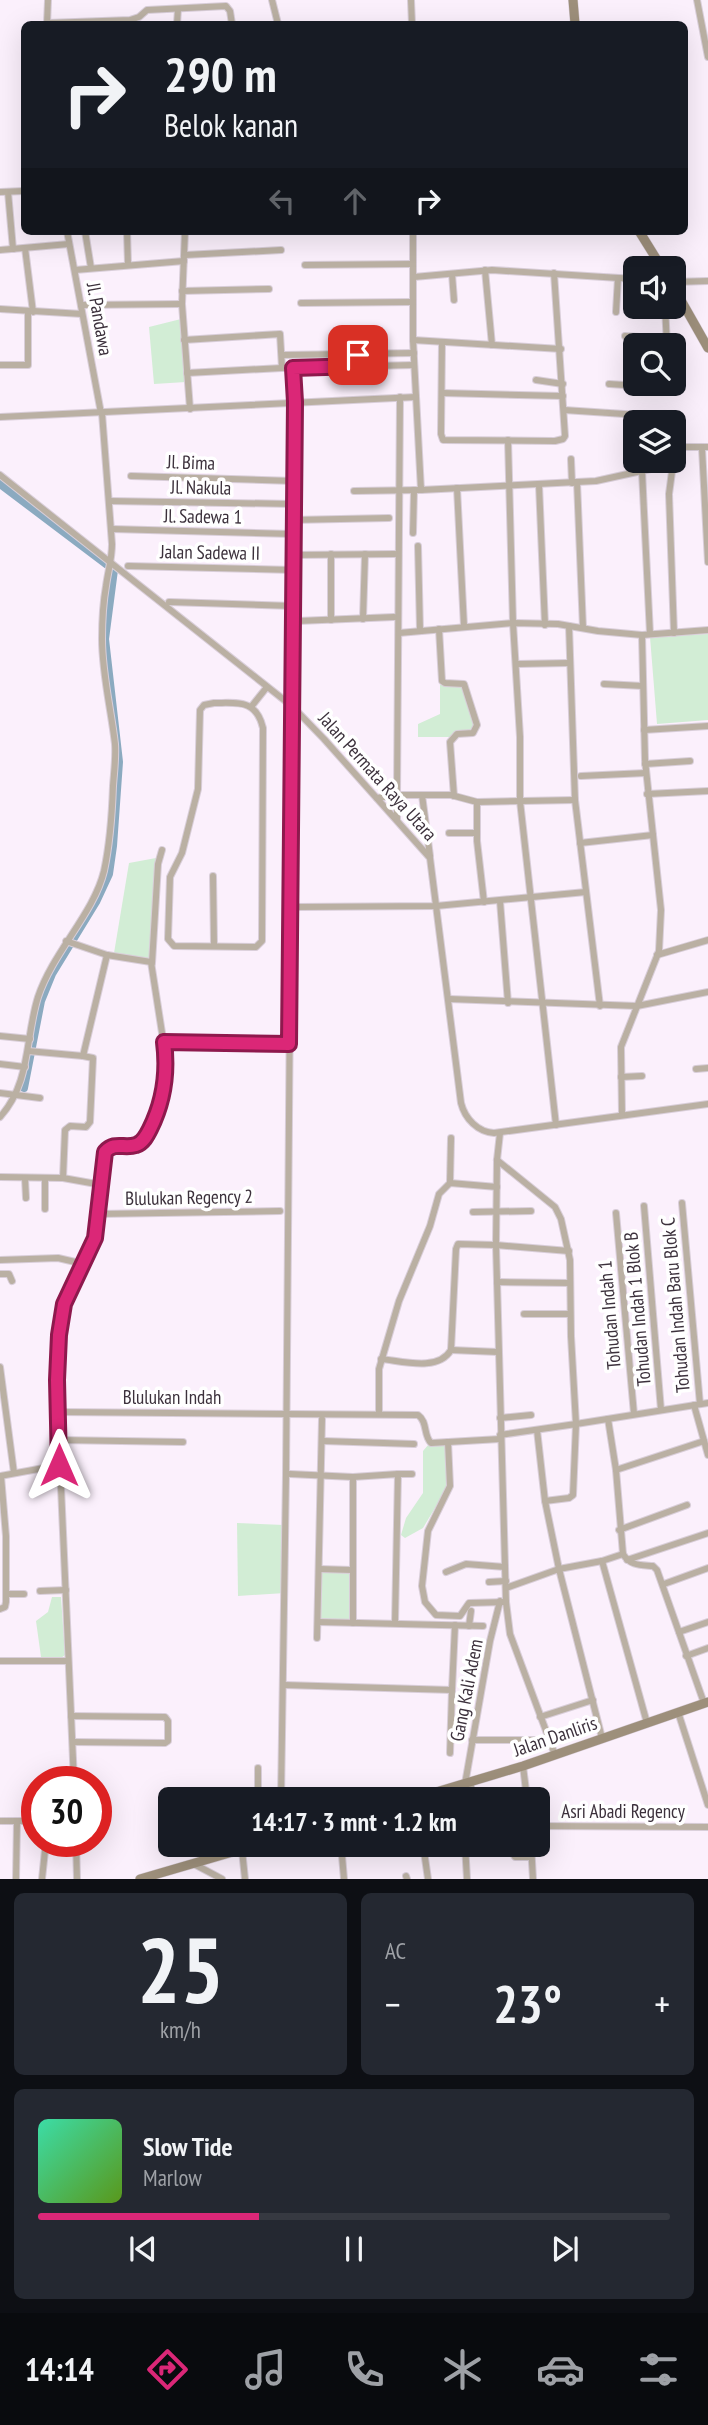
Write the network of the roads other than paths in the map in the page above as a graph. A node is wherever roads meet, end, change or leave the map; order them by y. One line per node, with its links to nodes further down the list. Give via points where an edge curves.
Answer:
1 (48, 0): 7 (street)
2 (272, 0): 11 (street)
3 (411, 0): 12 (street)
4 (573, 0): 13 (street)
5 (697, 0): 14 (street)
6 (178, 9): 8 (street, via 147,10); 9 (street); 10 (street, via 226,6)
7 (48, 21)
8 (124, 21)
9 (177, 21)
10 (232, 21)
11 (277, 21)
12 (412, 21)
13 (575, 21)
14 (706, 37): 15 (street)
15 (708, 57)
16 (4, 192): 25 (street)
17 (68, 235): 23 (street, Jl. Pandawa)
18 (86, 235): 33 (street)
19 (127, 235): 31 (street)
20 (184, 235): 29 (street)
21 (414, 235): 30 (street)
22 (641, 235): 28 (street)
23 (69, 244): 24 (street); 34 (street, Jl. Pandawa)
24 (25, 248): 25 (street); 52 (street)
25 (13, 249): 26 (street)
26 (0, 250)
27 (281, 250): 29 (street)
28 (655, 256)
29 (184, 258): 31 (street); 44 (street)
30 (413, 264): 32 (street); 38 (street)
31 (128, 265): 33 (street)
32 (305, 265)
33 (90, 268): 34 (street)
34 (75, 270): 49 (street, Jl. Pandawa)
35 (485, 270): 36 (street); 37 (street); 58 (street)
36 (554, 273): 39 (street); 60 (street)
37 (452, 274): 38 (street); 45 (street)
38 (414, 277): 46 (street)
39 (618, 278): 40 (street); 53 (street)
40 (623, 278)
41 (708, 281): 42 (street)
42 (686, 282)
43 (269, 289): 44 (street)
44 (182, 291): 48 (street)
45 (454, 300)
46 (413, 302): 47 (street); 56 (street)
47 (301, 303)
48 (182, 304): 49 (street); 55 (street)
49 (81, 305): 54 (street, Jl. Pandawa)
50 (0, 309): 52 (street)
51 (686, 309): 59 (street)
52 (31, 312): 54 (street); 65 (street, via 28,365)
53 (616, 313)
54 (82, 314): 83 (street, Jl. Pandawa)
55 (184, 340): 63 (street, via 280,334); 71 (street)
56 (413, 340): 57 (street); 61 (street)
57 (442, 342): 58 (street); 76 (street)
58 (492, 345): 60 (street)
59 (708, 348)
60 (561, 349): 73 (street)
61 (414, 353): 62 (street); 67 (street)
62 (384, 354): 64 (street); 66 (street)
63 (282, 355): 64 (street); 69 (street)
64 (358, 355): 68 (street)
65 (0, 365)
66 (384, 365): 67 (street); 68 (street)
67 (414, 365): 79 (street)
68 (358, 366): 70 (street)
69 (282, 368): 70 (street); 71 (street)
70 (293, 368): 80 (street)
71 (187, 373): 81 (street)
72 (536, 380): 73 (street)
73 (563, 384): 77 (street)
74 (609, 384): 75 (street)
75 (623, 385)
76 (442, 393): 77 (street); 86 (street, via 443,440)
77 (563, 396): 82 (street)
78 (400, 397): 79 (street); 80 (street); 100 (street)
79 (416, 397): 101 (street)
80 (295, 402): 81 (street); 95 (street)
81 (190, 409): 83 (street)
82 (564, 410): 84 (street); 86 (street, via 563,439)
83 (101, 413): 85 (street); 103 (street, Jl. Pandawa)
84 (623, 414)
85 (0, 417)
86 (508, 440): 98 (street)
87 (686, 447): 88 (street)
88 (705, 447): 115 (street)
89 (571, 459): 96 (street)
90 (633, 473): 96 (street)
91 (642, 473): 135 (street)
92 (672, 473): 133 (street)
93 (0, 475): 116 (street, Jalan Permata Raya Utara)
94 (131, 476): 95 (street, Jl. Bima)
95 (293, 481): 104 (street)
96 (575, 483): 97 (street); 129 (street)
97 (539, 485): 98 (street); 126 (street)
98 (510, 487): 99 (street); 125 (street)
99 (457, 488): 101 (street); 127 (street)
100 (399, 489): 101 (street); 102 (street); 134 (street)
101 (418, 490): 108 (street)
102 (354, 491)
103 (109, 501): 104 (street, Jl. Nakula); 107 (street, Jl. Pandawa)
104 (293, 504): 106 (street)
105 (389, 518): 106 (street)
106 (292, 520): 109 (street)
107 (112, 529): 109 (street, Jl. Sadewa 1); 116 (street, Jl. Pandawa)
108 (413, 533)
109 (292, 534): 114 (street)
110 (418, 546): 132 (street)
111 (331, 554): 112 (street); 114 (street); 123 (street)
112 (365, 554): 113 (street); 122 (street)
113 (395, 554)
114 (293, 555): 118 (street)
115 (708, 562)
116 (110, 566): 140 (street, Jalan Permata Raya Utara); 173 (street, Jl. Pandawa, via 102,639 115,748 112,817 102,878)
117 (128, 566): 118 (street, Jalan Sadewa II)
118 (293, 570): 120 (street)
119 (169, 602): 120 (street)
120 (293, 606): 142 (street)
121 (394, 617): 122 (street)
122 (363, 619): 123 (street)
123 (331, 620): 124 (street)
124 (298, 621)
125 (513, 623): 126 (street); 127 (street); 137 (street)
126 (545, 625): 128 (street)
127 (464, 626): 130 (street)
128 (569, 626): 129 (street); 136 (street)
129 (583, 628): 135 (street)
130 (439, 629): 132 (street); 153 (street, via 442,681 464,684 477,725 473,733 457,734 450,742)
131 (708, 630): 133 (street)
132 (420, 631): 134 (street)
133 (674, 632): 135 (street)
134 (399, 633): 152 (street)
135 (646, 635): 139 (street)
136 (569, 663): 137 (street); 155 (street)
137 (517, 664): 156 (street)
138 (604, 684): 139 (street)
139 (643, 686): 144 (street)
140 (266, 688): 141 (street); 142 (street, Jalan Permata Raya Utara)
141 (251, 707): 174 (street, via 260,718 264,736 262,941 257,947); 174 (street, via 214,703 201,708 198,789 182,853 170,877 169,943)
142 (293, 712): 154 (street, Jalan Permata Raya Utara); 187 (street)
143 (708, 726): 144 (street)
144 (644, 730): 146 (street)
145 (690, 761): 146 (street)
146 (645, 764): 147 (street)
147 (646, 773): 148 (street); 150 (street)
148 (581, 776)
149 (708, 791): 150 (street)
150 (648, 794): 161 (street)
151 (422, 795): 152 (street); 153 (street); 164 (street)
152 (397, 796): 154 (street); 158 (street)
153 (454, 796): 157 (street)
154 (377, 798): 158 (street, Jalan Permata Raya Utara)
155 (575, 800): 156 (street); 162 (street)
156 (520, 801): 157 (street); 167 (street)
157 (477, 802): 160 (street)
158 (397, 819): 164 (street, Jalan Permata Raya Utara)
159 (449, 833): 160 (street)
160 (477, 833): 169 (street)
161 (653, 835): 162 (street); 176 (street, via 662,910)
162 (580, 844): 166 (street)
163 (162, 850): 177 (street)
164 (430, 858): 170 (street, Jalan Permata Raya Utara)
165 (213, 876): 174 (street)
166 (586, 892): 167 (street); 182 (street)
167 (530, 898): 168 (street); 181 (street)
168 (500, 901): 169 (street); 180 (street)
169 (484, 902): 170 (street)
170 (436, 906): 171 (street); 179 (street, Jalan Permata Raya Utara)
171 (294, 907)
172 (708, 940): 176 (street)
173 (67, 942): 175 (street); 185 (street, Jl. Pandawa, via 40,993)
174 (214, 945)
175 (107, 955): 177 (street); 189 (street)
176 (657, 955): 183 (street)
177 (152, 963): 186 (street)
178 (708, 992): 183 (street)
179 (449, 999): 180 (street); 203 (street, Jalan Permata Raya Utara, via 465,1114 482,1130)
180 (508, 1003): 181 (street)
181 (542, 1004): 182 (street); 202 (street)
182 (600, 1006): 183 (street)
183 (637, 1006): 195 (street, via 622,1038)
184 (0, 1036): 185 (street)
185 (30, 1039): 188 (street, Jl. Pandawa)
186 (164, 1042): 187 (street); 211 (street, via 165,1084 160,1108 142,1142 105,1152)
187 (289, 1044): 242 (street)
188 (31, 1051): 189 (street); 191 (street, Jl. Pandawa)
189 (83, 1056): 209 (street, via 93,1058 90,1122 86,1127 65,1130)
190 (0, 1064): 191 (street)
191 (25, 1067): 197 (street, Jl. Pandawa)
192 (708, 1068): 193 (street)
193 (696, 1069)
194 (642, 1076): 195 (street)
195 (621, 1077): 200 (street)
196 (0, 1093): 197 (street)
197 (16, 1094): 198 (street); 201 (street, Jl. Pandawa)
198 (40, 1098)
199 (708, 1104): 200 (street)
200 (622, 1115): 202 (street)
201 (0, 1117)
202 (556, 1125): 203 (street)
203 (500, 1133): 205 (street)
204 (451, 1138): 210 (street)
205 (498, 1158): 212 (street); 224 (street, via 555,1207)
206 (0, 1177): 207 (street)
207 (25, 1178): 208 (street); 213 (street)
208 (45, 1178): 209 (street); 216 (street)
209 (63, 1178): 211 (street)
210 (450, 1183): 212 (street); 235 (street, via 439,1194)
211 (102, 1185): 222 (street)
212 (497, 1186): 220 (street)
213 (26, 1198)
214 (682, 1203): 239 (street, Tohudan Indah Baru Blok C)
215 (644, 1206): 240 (street, Tohudan Indah 1 Blok B)
216 (45, 1209)
217 (280, 1211): 222 (street, Blulukan Regency 2)
218 (531, 1211): 220 (street)
219 (473, 1212): 220 (street)
220 (498, 1212): 223 (street)
221 (616, 1213): 244 (street, Tohudan Indah 1)
222 (98, 1214): 226 (street, via 93,1245)
223 (496, 1245): 224 (street); 229 (street); 233 (street, via 462,1243 456,1248)
224 (569, 1251): 230 (street)
225 (0, 1260): 226 (street, via 58,1258)
226 (84, 1264): 241 (street, via 61,1318)
227 (0, 1274): 228 (street, via 9,1274)
228 (12, 1281)
229 (497, 1282): 230 (street); 234 (street)
230 (570, 1283): 232 (street)
231 (524, 1314): 232 (street)
232 (570, 1314): 249 (street)
233 (452, 1350): 234 (street); 235 (street, via 434,1363)
234 (498, 1352): 246 (street)
235 (381, 1359): 243 (street)
236 (0, 1367): 237 (street)
237 (1, 1389): 261 (street)
238 (708, 1403): 239 (street)
239 (697, 1404): 240 (street); 254 (street, Tohudan Indah Baru Blok C)
240 (661, 1410): 244 (street)
241 (58, 1412): 242 (street, Blulukan Indah); 252 (street)
242 (286, 1413): 243 (street, Blulukan Indah); 304 (street)
243 (379, 1414): 256 (street, Blulukan Indah, via 418,1415 429,1442)
244 (634, 1414): 248 (street)
245 (531, 1415): 246 (street)
246 (500, 1418): 251 (street)
247 (322, 1419): 253 (street)
248 (608, 1419): 249 (street); 260 (street)
249 (576, 1424): 250 (street); 268 (street, via 573,1495)
250 (537, 1430): 251 (street); 268 (street)
251 (500, 1437): 256 (street); 274 (street)
252 (59, 1440): 255 (street); 259 (street)
253 (323, 1441): 257 (street); 266 (street)
254 (704, 1441): 258 (street, Tohudan Indah Baru Blok C); 260 (street)
255 (183, 1442)
256 (448, 1442): 288 (street, via 450,1486 428,1531 422,1569 424,1597 433,1612 444,1617 460,1616 469,1603)
257 (414, 1444)
258 (708, 1455)
259 (60, 1465): 261 (street); 284 (street)
260 (616, 1470): 270 (street)
261 (14, 1473): 265 (street)
262 (290, 1474): 266 (street)
263 (398, 1474): 264 (street); 267 (street); 294 (street)
264 (412, 1474)
265 (1, 1476): 278 (street)
266 (321, 1476): 267 (street); 276 (street)
267 (353, 1477): 279 (street)
268 (545, 1501): 277 (street)
269 (687, 1505): 270 (street)
270 (619, 1530): 272 (street)
271 (708, 1534): 272 (street)
272 (625, 1557): 273 (street); 283 (street, via 640,1566 653,1566)
273 (602, 1562): 277 (street); 311 (street)
274 (505, 1567): 280 (street, via 461,1564); 282 (street)
275 (708, 1568): 283 (street)
276 (319, 1569): 279 (street); 291 (street)
277 (559, 1569): 282 (street); 306 (street)
278 (3, 1570): 286 (street)
279 (352, 1570): 293 (street)
280 (446, 1572)
281 (489, 1582): 282 (street)
282 (506, 1584): 288 (street)
283 (664, 1584): 298 (street)
284 (66, 1590): 285 (street); 303 (street)
285 (40, 1591)
286 (6, 1594): 287 (street); 289 (street, via 6,1605)
287 (24, 1594)
288 (503, 1601): 310 (street); 313 (street, Gang Kali Adem, via 490,1641)
289 (0, 1609)
290 (471, 1611): 296 (street)
291 (318, 1622): 293 (street); 299 (street)
292 (708, 1622): 298 (street)
293 (353, 1623): 294 (street)
294 (395, 1623): 295 (street)
295 (454, 1625): 296 (street); 305 (street)
296 (469, 1626): 297 (street)
297 (484, 1626)
298 (679, 1632): 301 (street)
299 (317, 1638)
300 (708, 1648): 301 (street)
301 (686, 1656): 307 (street)
302 (0, 1661): 303 (street)
303 (68, 1661): 309 (street)
304 (284, 1685): 305 (street); 323 (street)
305 (452, 1690): 316 (street)
306 (593, 1700): 310 (street); 312 (street)
307 (706, 1702): 308 (street, Jalan Danliris)
308 (678, 1712): 311 (street, Jalan Danliris); 327 (street)
309 (71, 1717): 315 (street); 315 (street, via 165,1717 169,1721 165,1743)
310 (540, 1717): 314 (street)
311 (647, 1723): 312 (street, Jalan Danliris)
312 (602, 1738): 317 (street, Jalan Danliris)
313 (472, 1740): 314 (street); 321 (street, Gang Kali Adem)
314 (550, 1740): 317 (street)
315 (73, 1742): 318 (street)
316 (450, 1753)
317 (555, 1755): 319 (street, Jalan Danliris)
318 (74, 1766)
319 (523, 1766): 321 (street, Jalan Danliris); 326 (street)
320 (258, 1768): 322 (street)
321 (468, 1783): 324 (street, Jalan Danliris); 325 (street, Gang Kali Adem)
322 (258, 1787)
323 (281, 1787)
324 (454, 1787)
325 (469, 1787)
326 (526, 1787)
327 (708, 1805)
328 (0, 1821): 329 (street)
329 (17, 1821): 330 (street); 342 (street)
330 (21, 1821)
331 (550, 1826): 332 (street, Asri Abadi Regency)
332 (708, 1827)
333 (44, 1857): 343 (street)
334 (77, 1857): 344 (street)
335 (218, 1857): 341 (street)
336 (243, 1857): 347 (street)
337 (342, 1857): 348 (street)
338 (425, 1857): 349 (street)
339 (466, 1857): 350 (street)
340 (531, 1857): 351 (street)
341 (194, 1864): 345 (street); 346 (street)
342 (16, 1879)
343 (42, 1879)
344 (78, 1879)
345 (140, 1879)
346 (222, 1879)
347 (245, 1879)
348 (344, 1879)
349 (428, 1879)
350 (467, 1879)
351 (533, 1879)

